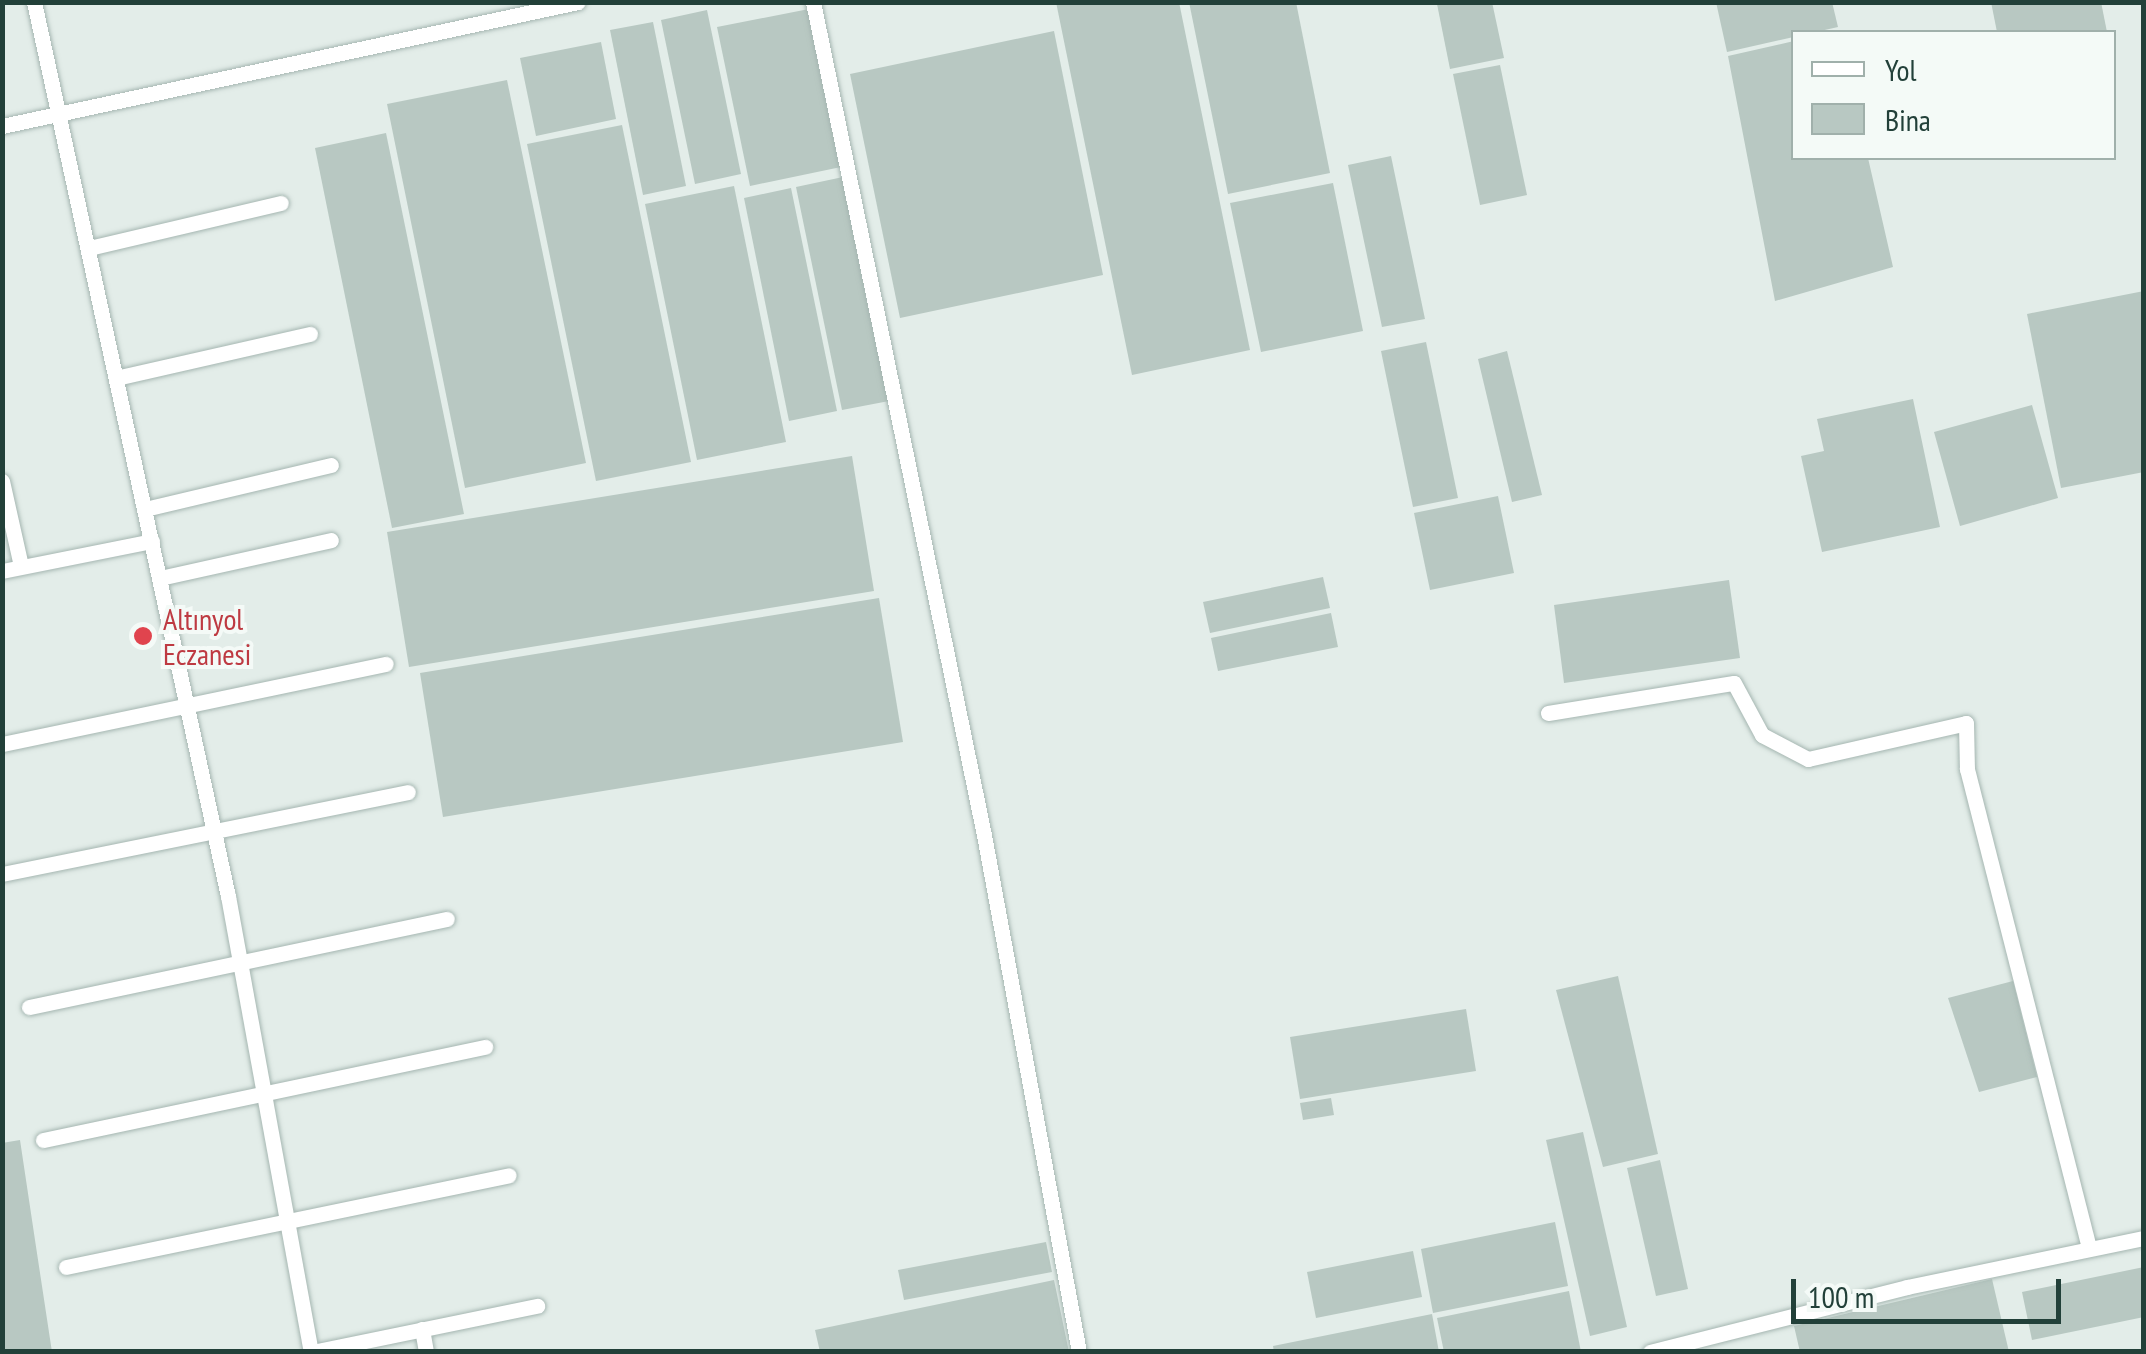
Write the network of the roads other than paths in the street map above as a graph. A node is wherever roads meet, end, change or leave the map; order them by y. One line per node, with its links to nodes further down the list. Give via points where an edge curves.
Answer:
1 (34, 2): 4 (street)
2 (578, 2): 4 (street)
3 (813, 2): 40 (street, via 984,835)
4 (60, 114): 5 (street); 7 (street)
5 (2, 126)
6 (280, 203): 7 (street)
7 (88, 248): 9 (street)
8 (310, 334): 9 (street)
9 (116, 378): 12 (street)
10 (331, 465): 12 (street)
11 (2, 481): 15 (street)
12 (145, 509): 14 (street)
13 (331, 540): 17 (street)
14 (152, 541): 15 (street); 17 (street)
15 (22, 566): 16 (street)
16 (2, 571)
17 (160, 578): 19 (street)
18 (386, 664): 19 (street)
19 (187, 704): 21 (street); 23 (street)
20 (1548, 713): 34 (street, via 1734,683 1762,736 1808,759 1966,723 1967,770)
21 (2, 744)
22 (408, 792): 23 (street)
23 (214, 832): 24 (street); 26 (street)
24 (2, 874)
25 (447, 919): 26 (street)
26 (240, 962): 27 (street); 29 (street)
27 (28, 1008)
28 (485, 1047): 29 (street)
29 (264, 1092): 30 (street); 32 (street)
30 (43, 1140)
31 (509, 1175): 32 (street)
32 (287, 1220): 35 (street); 38 (street)
33 (2144, 1238): 34 (street)
34 (2089, 1246): 41 (street)
35 (66, 1267)
36 (537, 1306): 37 (street)
37 (422, 1329): 38 (street); 39 (street)
38 (312, 1352)
39 (426, 1352)
40 (1079, 1352)
41 (1650, 1352)

